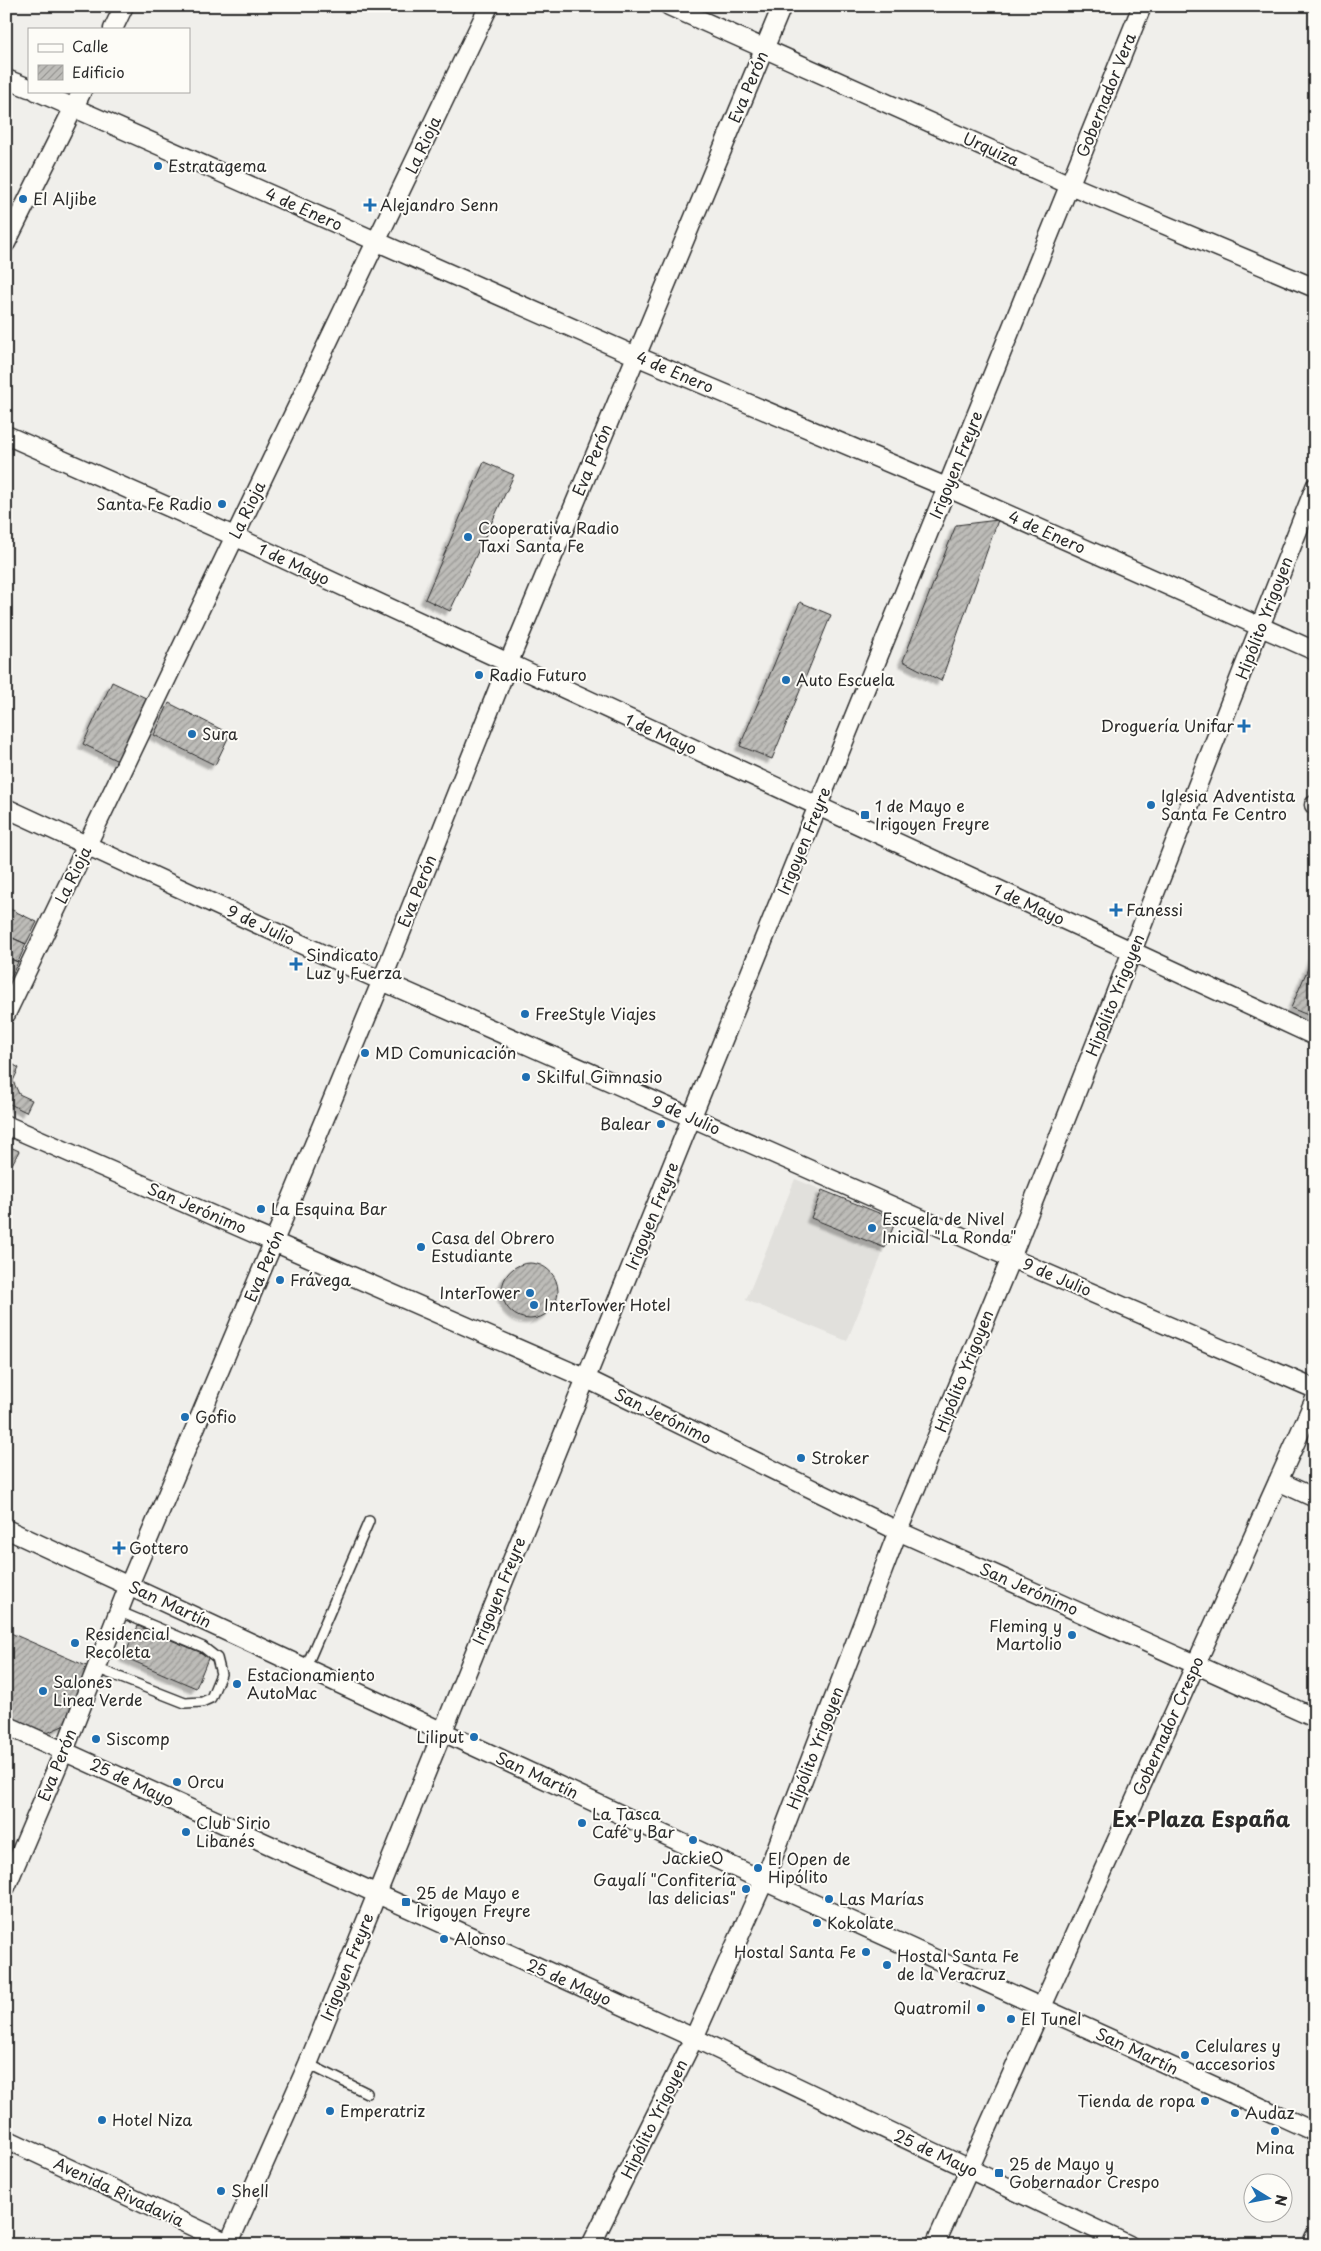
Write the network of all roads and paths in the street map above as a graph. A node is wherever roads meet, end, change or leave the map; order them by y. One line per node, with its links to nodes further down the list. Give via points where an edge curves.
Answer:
1 (124, 6): 6 (street)
2 (489, 6): 14 (street, La Rioja)
3 (669, 6): 7 (street, Urquiza)
4 (782, 6): 7 (street, Eva Perón)
5 (1142, 6): 13 (street, Gobernador Vera)
6 (113, 28)
7 (764, 49): 13 (street, Urquiza); 17 (street, Eva Perón)
8 (6, 79): 9 (street)
9 (28, 88)
10 (38, 92): 12 (street, 4 de Enero)
11 (82, 92): 12 (street)
12 (74, 108): 14 (street, 4 de Enero); 15 (street)
13 (1070, 185): 16 (street, Urquiza); 19 (street, Irigoyen Freyre)
14 (377, 242): 17 (street, 4 de Enero); 21 (street, La Rioja)
15 (6, 243)
16 (1315, 288)
17 (636, 356): 19 (street, 4 de Enero); 24 (street, Eva Perón)
18 (6, 435): 21 (street, 1 de Mayo)
19 (946, 487): 22 (street, 4 de Enero); 25 (street, Irigoyen Freyre)
20 (1315, 487): 22 (street, Hipólito Yrigoyen)
21 (234, 536): 24 (street, 1 de Mayo); 27 (street, La Rioja)
22 (1260, 627): 23 (street, 4 de Enero); 28 (street, Hipólito Yrigoyen)
23 (1315, 651)
24 (508, 664): 25 (street, 1 de Mayo); 29 (street, Eva Perón)
25 (818, 805): 28 (street, 1 de Mayo); 32 (street, Irigoyen Freyre)
26 (6, 808): 27 (street, 9 de Julio)
27 (88, 844): 29 (street, 9 de Julio); 30 (street, La Rioja)
28 (1132, 952): 31 (street, 1 de Mayo); 35 (street, Hipólito Yrigoyen)
29 (382, 980): 32 (street, 9 de Julio); 34 (street, Eva Perón)
30 (6, 1014)
31 (1315, 1036)
32 (692, 1118): 35 (street, 9 de Julio); 36 (street, Irigoyen Freyre)
33 (6, 1125): 34 (street, San Jerónimo)
34 (274, 1241): 36 (street, San Jerónimo); 44 (street, Eva Perón)
35 (1011, 1258): 37 (street, 9 de Julio); 43 (street, Hipólito Yrigoyen)
36 (585, 1378): 43 (street, San Jerónimo); 51 (street, Irigoyen Freyre)
37 (1315, 1389)
38 (1315, 1399): 39 (street, Gobernador Crespo)
39 (1278, 1481): 40 (street); 46 (street, Gobernador Crespo)
40 (1315, 1498)
41 (370, 1521): 47 (lane)
42 (6, 1529): 44 (street, San Martín)
43 (898, 1531): 46 (street, San Jerónimo); 53 (street, Hipólito Yrigoyen)
44 (129, 1585): 45 (street, Eva Perón); 47 (street, San Martín)
45 (118, 1611): 48 (street, Eva Perón); 48 (lane, via 204,1646 217,1658 220,1674 211,1698 185,1704)
46 (1196, 1663): 49 (street, San Jerónimo); 56 (street, Gobernador Crespo)
47 (306, 1667): 51 (street, San Martín)
48 (96, 1668): 52 (street, Eva Perón)
49 (1315, 1718)
50 (6, 1725): 52 (street, 25 de Mayo)
51 (442, 1730): 53 (street, San Martín); 55 (street, Irigoyen Freyre)
52 (64, 1751): 54 (street, Eva Perón); 55 (street, 25 de Mayo)
53 (764, 1881): 56 (street, San Martín); 57 (street, Hipólito Yrigoyen)
54 (6, 1886)
55 (376, 1895): 57 (street, 25 de Mayo); 58 (street, Irigoyen Freyre)
56 (1042, 2008): 60 (street, San Martín); 62 (street, Gobernador Crespo)
57 (694, 2038): 62 (street, 25 de Mayo); 65 (street, Hipólito Yrigoyen)
58 (308, 2064): 59 (lane); 64 (street, Irigoyen Freyre)
59 (367, 2093)
60 (1315, 2132)
61 (6, 2139): 64 (street, Avenida Rivadavia)
62 (970, 2170): 66 (street, Gobernador Crespo); 67 (street, 25 de Mayo)
63 (1315, 2236): 68 (street)
64 (230, 2244)
65 (591, 2245)
66 (935, 2245)
67 (1129, 2245)
68 (1311, 2245)

